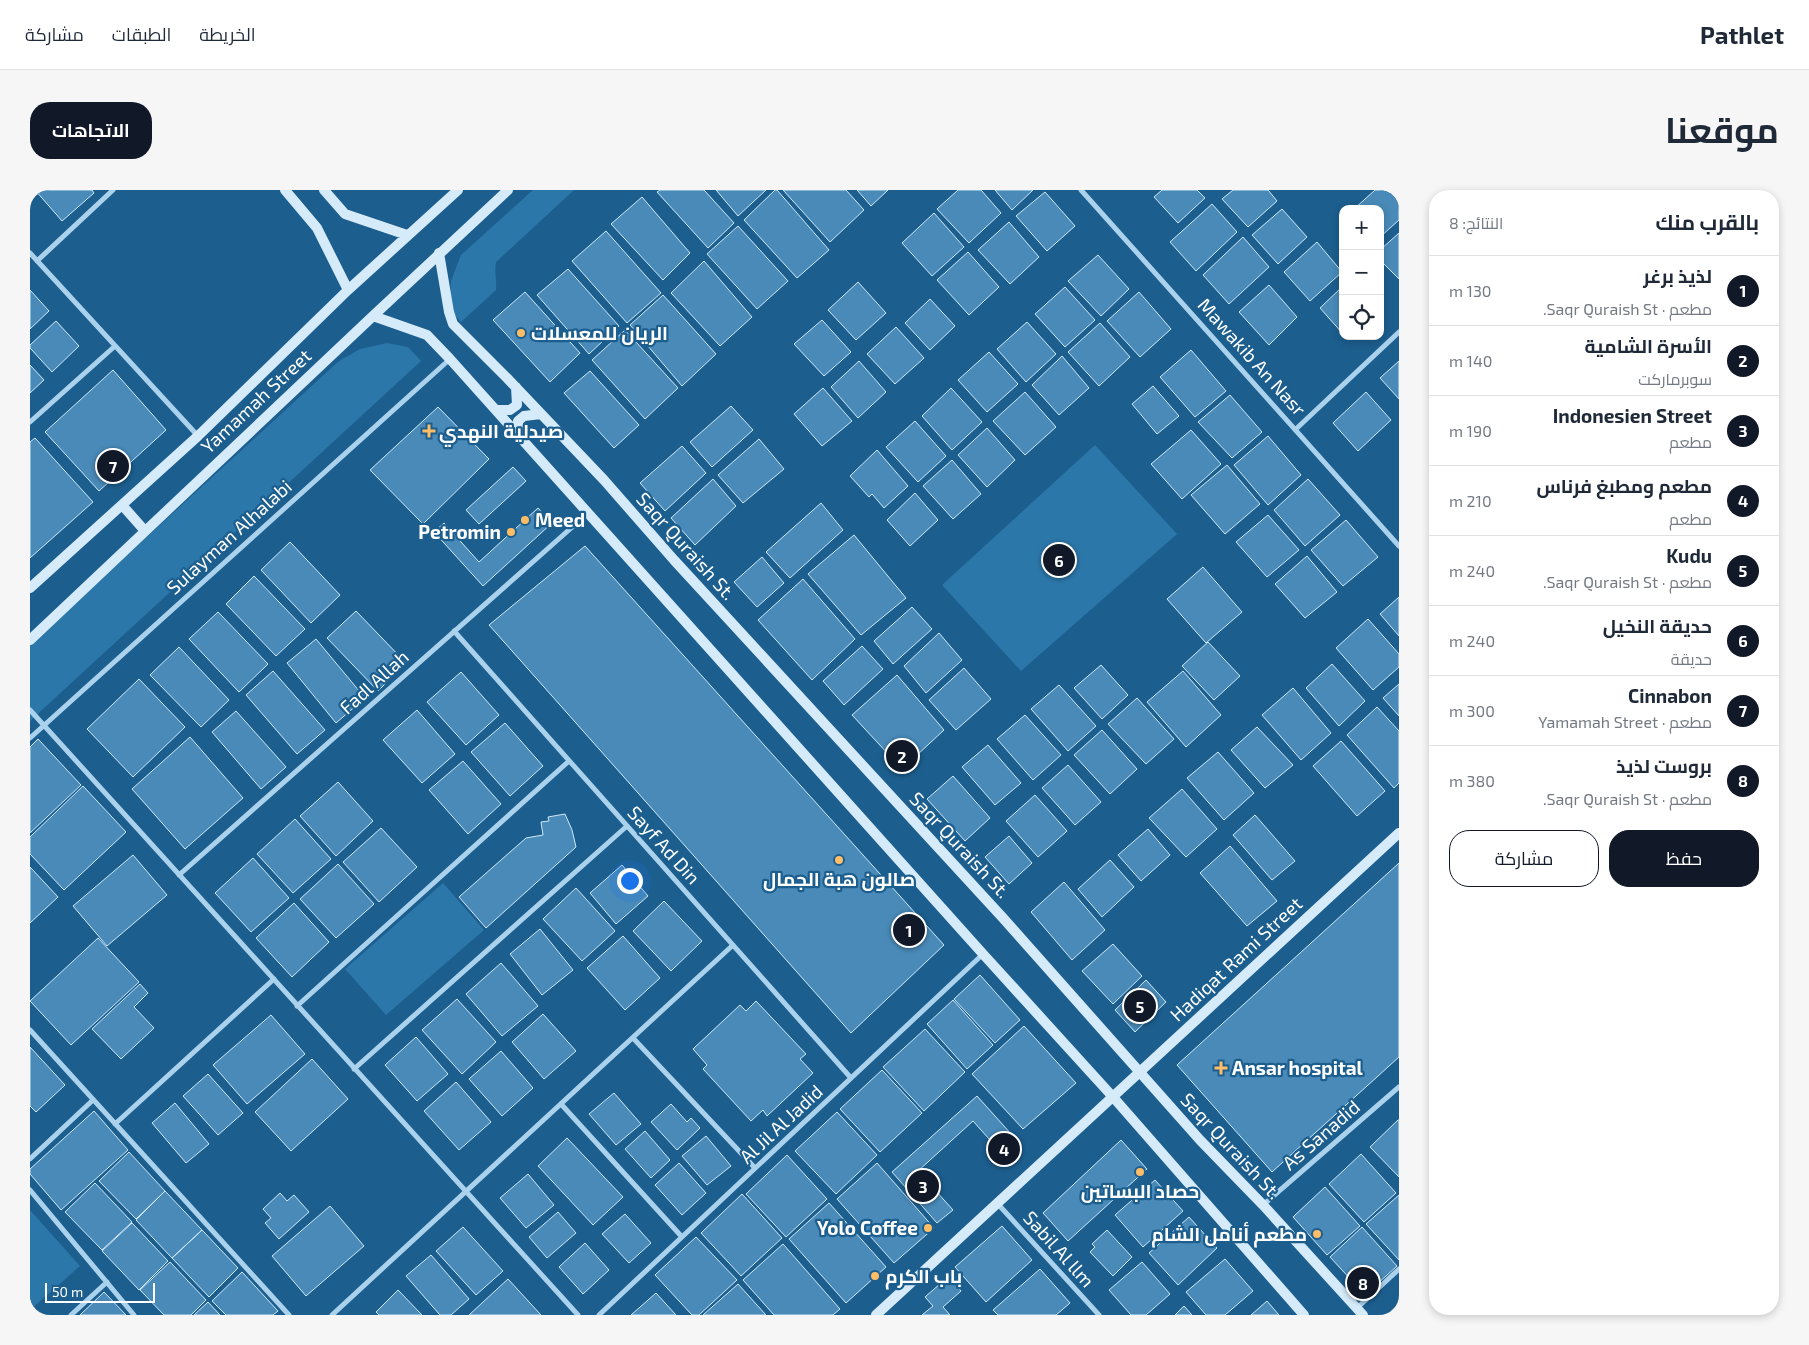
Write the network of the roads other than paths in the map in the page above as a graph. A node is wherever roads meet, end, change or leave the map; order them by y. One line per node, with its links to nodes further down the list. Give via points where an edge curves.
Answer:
1 (112, 190): 10 (street)
2 (324, 190): 7 (street, via 345,214)
3 (458, 190): 7 (street, Yamamah Street)
4 (508, 190): 9 (street, Yamamah Street)
5 (1081, 190): 20 (street, Mawakib An Nasr)
6 (291, 192): 11 (street, via 317,228)
7 (407, 235): 11 (street, Yamamah Street)
8 (30, 253): 10 (street)
9 (439, 253): 12 (street, Yamamah Street); 16 (street, Saqr Quraish St., via 453,324)
10 (37, 261): 14 (street)
11 (348, 290): 21 (street, Yamamah Street)
12 (372, 316): 15 (street, via 427,336); 25 (street, Yamamah Street)
13 (1399, 332): 20 (street)
14 (115, 346): 19 (street); 21 (street)
15 (450, 358): 17 (street); 31 (street, Sulayman Alhalabi)
16 (516, 387): 17 (street, via 516,405 510,410); 18 (street, Saqr Quraish St.)
17 (497, 410): 22 (street)
18 (541, 414): 22 (street, via 524,416 518,422); 44 (street, Saqr Quraish St., via 1003,918)
19 (30, 422)
20 (1296, 428): 26 (street, Mawakib An Nasr)
21 (198, 436): 23 (street, Yamamah Street)
22 (520, 436): 24 (street)
23 (122, 505): 25 (street); 27 (street, Yamamah Street)
24 (589, 512): 28 (street, Fadl Allah); 38 (street)
25 (145, 531): 29 (street, Yamamah Street)
26 (1399, 546)
27 (30, 588)
28 (454, 631): 33 (street, Sayf Ad Din); 36 (street, Fadl Allah)
29 (30, 640)
30 (30, 710): 31 (street)
31 (44, 724): 32 (street, Sulayman Alhalabi); 36 (street)
32 (30, 738)
33 (568, 761): 34 (street, Sayf Ad Din); 40 (street)
34 (627, 826): 37 (street, Sayf Ad Din); 43 (street)
35 (1399, 833): 44 (street, Hadiqat Rami Street)
36 (179, 875): 39 (street)
37 (733, 946): 42 (street); 45 (street, Sayf Ad Din)
38 (983, 954): 45 (street, Al Jil Al Jadid); 47 (street)
39 (274, 979): 40 (street); 50 (street)
40 (297, 1006): 43 (street)
41 (30, 1030): 48 (street)
42 (633, 1038): 49 (street); 52 (street)
43 (354, 1069): 54 (street)
44 (1139, 1073): 47 (street, Hadiqat Rami Street); 56 (street, Saqr Quraish St.)
45 (851, 1078): 52 (street, Al Jil Al Jadid)
46 (1399, 1087): 56 (street, As Sanadid)
47 (1113, 1097): 55 (street, Hadiqat Rami Street); 69 (street)
48 (93, 1100): 50 (street); 51 (street)
49 (561, 1104): 54 (street); 57 (street)
50 (116, 1124): 63 (street)
51 (30, 1159)
52 (755, 1168): 57 (street, Al Jil Al Jadid)
53 (30, 1190): 59 (street)
54 (466, 1192): 64 (street); 65 (street)
55 (997, 1204): 67 (street, Hadiqat Rami Street); 68 (street, Sabil Al llm)
56 (1264, 1205): 60 (street, Saqr Quraish St.)
57 (682, 1237): 66 (street, Al Jil Al Jadid)
58 (1399, 1270): 60 (street)
59 (107, 1282): 61 (street); 62 (street)
60 (1360, 1312)
61 (71, 1315)
62 (134, 1315)
63 (289, 1315)
64 (332, 1315)
65 (578, 1315)
66 (599, 1315)
67 (876, 1315)
68 (1099, 1315)
69 (1304, 1315)

